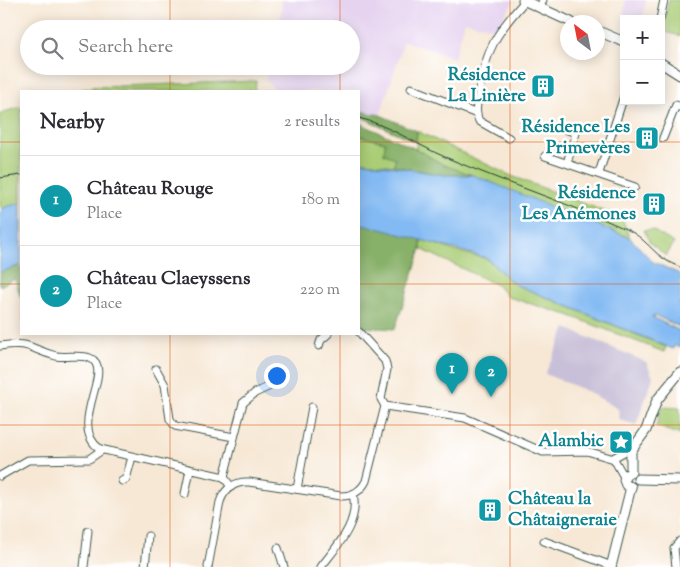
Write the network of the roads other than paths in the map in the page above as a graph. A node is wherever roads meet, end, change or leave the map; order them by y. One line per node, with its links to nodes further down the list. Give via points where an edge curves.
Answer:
1 (524, 0): 3 (street); 13 (street, via 504,23 488,52)
2 (664, 0): 5 (street)
3 (541, 4): 4 (street)
4 (560, 15)
5 (661, 15)
6 (605, 34): 7 (street)
7 (620, 40)
8 (665, 66): 9 (street)
9 (680, 75)
10 (411, 88): 13 (street)
11 (621, 105): 19 (street)
12 (680, 107): 16 (street, via 676,105)
13 (476, 114): 15 (street, via 481,123)
14 (562, 128): 18 (street, via 576,133)
15 (510, 138)
16 (663, 138)
17 (545, 156): 18 (street)
18 (567, 163): 19 (street)
19 (599, 173): 20 (street)
20 (635, 187)
21 (360, 333): 28 (street, via 385,361 381,399)
22 (327, 335): 24 (street)
23 (0, 346): 32 (street, via 28,344 56,356 89,357 94,361 98,375 87,427 92,442)
24 (319, 346)
25 (156, 369): 30 (street, via 165,385 170,419 175,426)
26 (680, 372): 31 (street, via 658,400 646,430)
27 (270, 386): 30 (street, via 255,392 244,403)
28 (385, 406): 34 (street, via 465,418 543,452 587,451); 46 (street, via 366,481)
29 (312, 407): 44 (street)
30 (234, 437): 38 (street)
31 (634, 447): 34 (street); 36 (street)
32 (102, 450): 33 (street); 37 (street, via 89,459 28,460)
33 (132, 457): 35 (street); 41 (street, via 126,479)
34 (613, 458): 36 (street)
35 (190, 470): 38 (street); 45 (street)
36 (628, 474): 39 (street, via 636,474); 43 (street, via 624,483)
37 (0, 476)
38 (224, 477): 42 (street)
39 (638, 479): 40 (street); 43 (street)
40 (680, 480)
41 (122, 481)
42 (230, 487): 44 (street, via 245,482); 55 (street, via 220,502)
43 (631, 487): 52 (street)
44 (297, 489): 46 (street, via 341,496)
45 (185, 494)
46 (353, 494): 57 (street, via 355,507 350,524)
47 (88, 531): 53 (street)
48 (148, 536): 54 (street)
49 (544, 541): 52 (street)
50 (680, 542): 58 (street, via 674,548)
51 (278, 548): 56 (street)
52 (611, 566)
53 (84, 567)
54 (145, 567)
55 (208, 567)
56 (284, 567)
57 (321, 567)
58 (676, 567)

